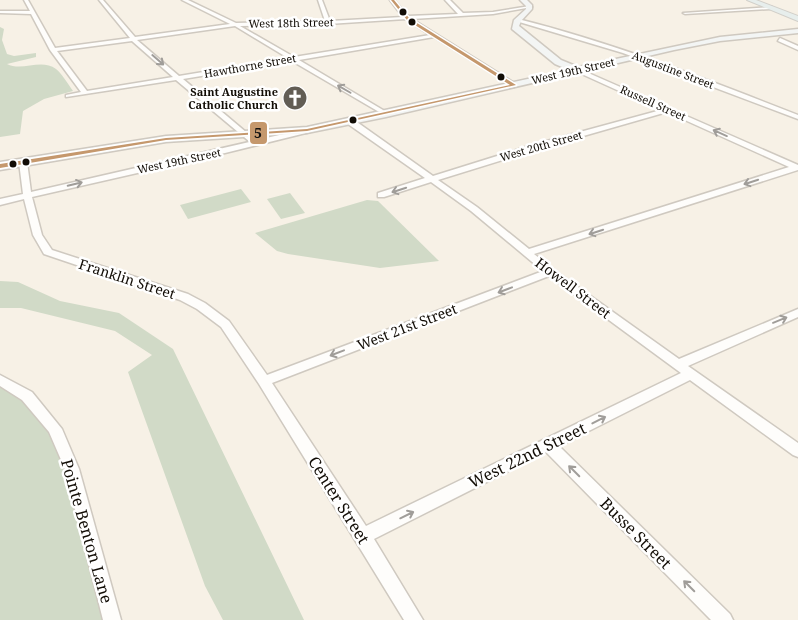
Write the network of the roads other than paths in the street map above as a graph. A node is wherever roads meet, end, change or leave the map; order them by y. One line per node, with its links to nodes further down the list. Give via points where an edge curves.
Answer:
1 (26, 0): 12 (street)
2 (100, 0): 24 (street)
3 (184, 0): 20 (street)
4 (320, 0): 18 (street)
5 (392, 0): 15 (street)
6 (447, 0): 14 (street)
7 (523, 0): 9 (street)
8 (750, 0): 10 (main road)
9 (530, 7): 14 (street, West 18th Street, via 500,14); 19 (street)
10 (770, 8): 13 (street); 16 (main road)
11 (0, 12): 12 (street)
12 (33, 13): 27 (street)
13 (686, 13)
14 (462, 15): 15 (street, West 18th Street)
15 (406, 18): 18 (street, West 18th Street); 22 (street)
16 (798, 19)
17 (508, 20): 19 (street, Russell Street)
18 (328, 23): 20 (street, West 18th Street)
19 (517, 23): 28 (street, Augustine Street, via 580,36); 30 (street, Russell Street, via 558,62)
20 (236, 25): 24 (street, West 18th Street); 29 (street)
21 (798, 31): 23 (street, West 19th Street)
22 (433, 36): 29 (street, Hawthorne Street); 32 (street)
23 (741, 37): 28 (street, West 19th Street)
24 (135, 39): 27 (street, West 18th Street); 31 (street, one-way to 31)
25 (780, 40): 26 (street)
26 (798, 48)
27 (53, 50): 33 (street)
28 (637, 56): 30 (street, West 19th Street); 37 (street, Augustine Street)
29 (294, 59): 31 (street, Hawthorne Street); 36 (street, one-way to 29)
30 (577, 70): 32 (street, West 19th Street); 35 (street, Russell Street)
31 (178, 78): 33 (street, Hawthorne Street); 40 (street)
32 (514, 85): 36 (street, West 19th Street)
33 (85, 93): 34 (street, Hawthorne Street)
34 (68, 96)
35 (667, 110): 44 (street, Russell Street, one-way to 35); 45 (street, West 20th Street)
36 (386, 114): 38 (street, West 19th Street)
37 (798, 117)
38 (351, 122): 39 (street, West 19th Street); 45 (street, Howell Street)
39 (307, 130): 40 (street); 41 (street, West 19th Street)
40 (242, 133): 41 (street); 42 (street, via 150,140)
41 (254, 144): 46 (street, West 19th Street, one-way to 41)
42 (23, 162): 43 (street); 46 (street, Franklin Street)
43 (0, 166)
44 (798, 167): 49 (street, one-way to 49)
45 (431, 179): 47 (street, West 20th Street, one-way to 47); 49 (street, Howell Street)
46 (27, 195): 48 (street, West 19th Street); 55 (street, Franklin Street, via 40,242 48,252 166,290 201,306 225,324)
47 (381, 195)
48 (0, 202)
49 (527, 253): 50 (street, Howell Street)
50 (550, 272): 52 (street, Howell Street); 55 (street, West 21st Street, one-way to 55)
51 (798, 313): 52 (street, one-way to 51)
52 (678, 365): 53 (street, Howell Street)
53 (691, 374): 56 (street, West 22nd Street, one-way to 53); 57 (street, Howell Street)
54 (0, 380): 59 (street, Pointe Benton Lane, via 27,396 55,429 72,470)
55 (264, 381): 58 (street, Center Street)
56 (548, 445): 58 (street, West 22nd Street, one-way to 56); 61 (street, Busse Street, one-way to 56)
57 (798, 451)
58 (363, 536): 60 (street, Center Street)
59 (112, 620)
60 (414, 620)
61 (724, 620)

